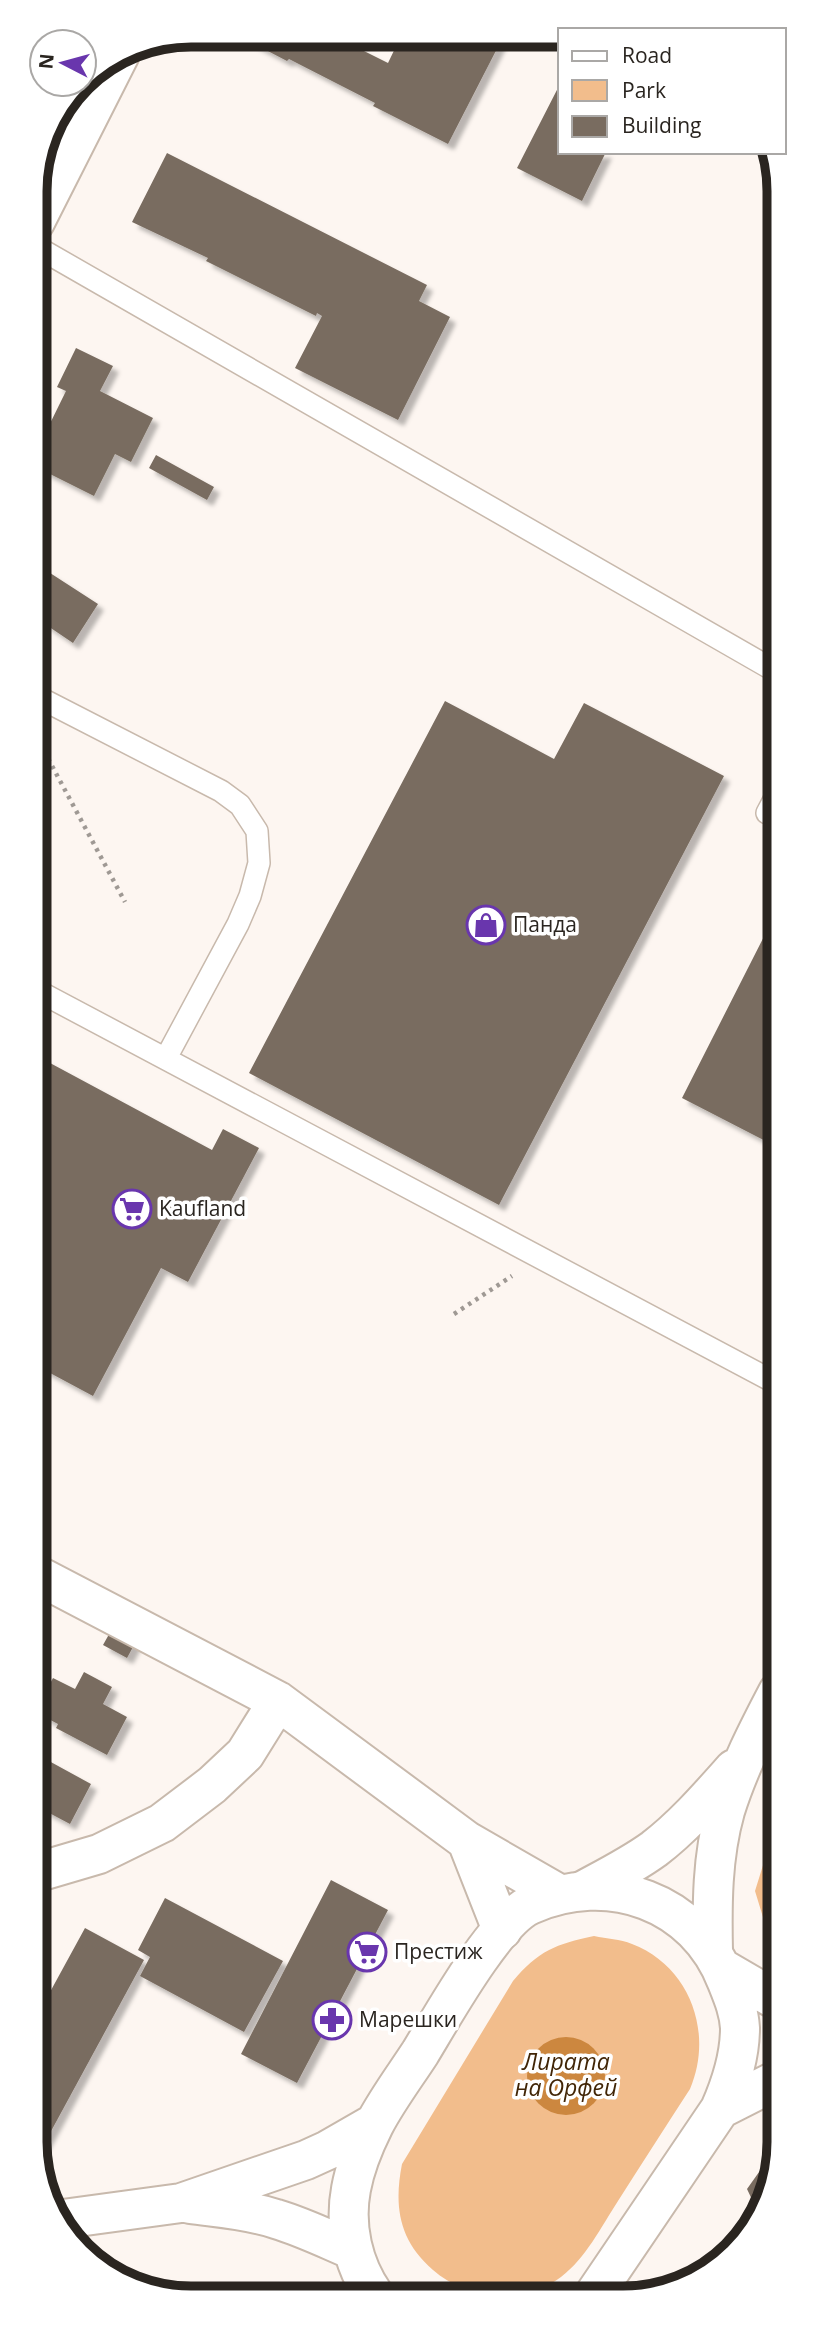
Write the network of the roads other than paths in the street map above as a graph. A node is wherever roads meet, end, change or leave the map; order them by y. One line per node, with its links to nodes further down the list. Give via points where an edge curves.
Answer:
1 (110, 73): 2 (street)
2 (48, 196)
3 (48, 253): 4 (lane)
4 (767, 665)
5 (48, 702): 7 (lane, via 221,791 240,805 257,831 259,863 250,896)
6 (48, 996): 7 (lane)
7 (166, 1058): 8 (lane)
8 (766, 1378)
9 (47, 1580): 10 (street)
10 (278, 1701): 13 (street); 14 (street, via 244,1754 162,1823 99,1854)
11 (766, 1715): 12 (street)
12 (745, 1757): 15 (street, via 667,1838 637,1860); 17 (street, via 725,1813 712,1892)
13 (467, 1841): 15 (street); 16 (street)
14 (47, 1869)
15 (571, 1892): 16 (street, via 527,1906); 17 (street, via 617,1891 656,1903 681,1919)
16 (502, 1930): 21 (street, via 487,1946)
17 (718, 1961): 18 (street); 20 (street, via 736,2004 739,2044)
18 (766, 1993)
19 (766, 2086): 20 (street)
20 (720, 2109): 26 (street)
21 (375, 2123): 22 (street, via 306,2160); 24 (street, via 350,2191)
22 (181, 2203): 23 (street); 24 (street, via 275,2218)
23 (70, 2218)
24 (353, 2250): 25 (street)
25 (369, 2286)
26 (600, 2286)

